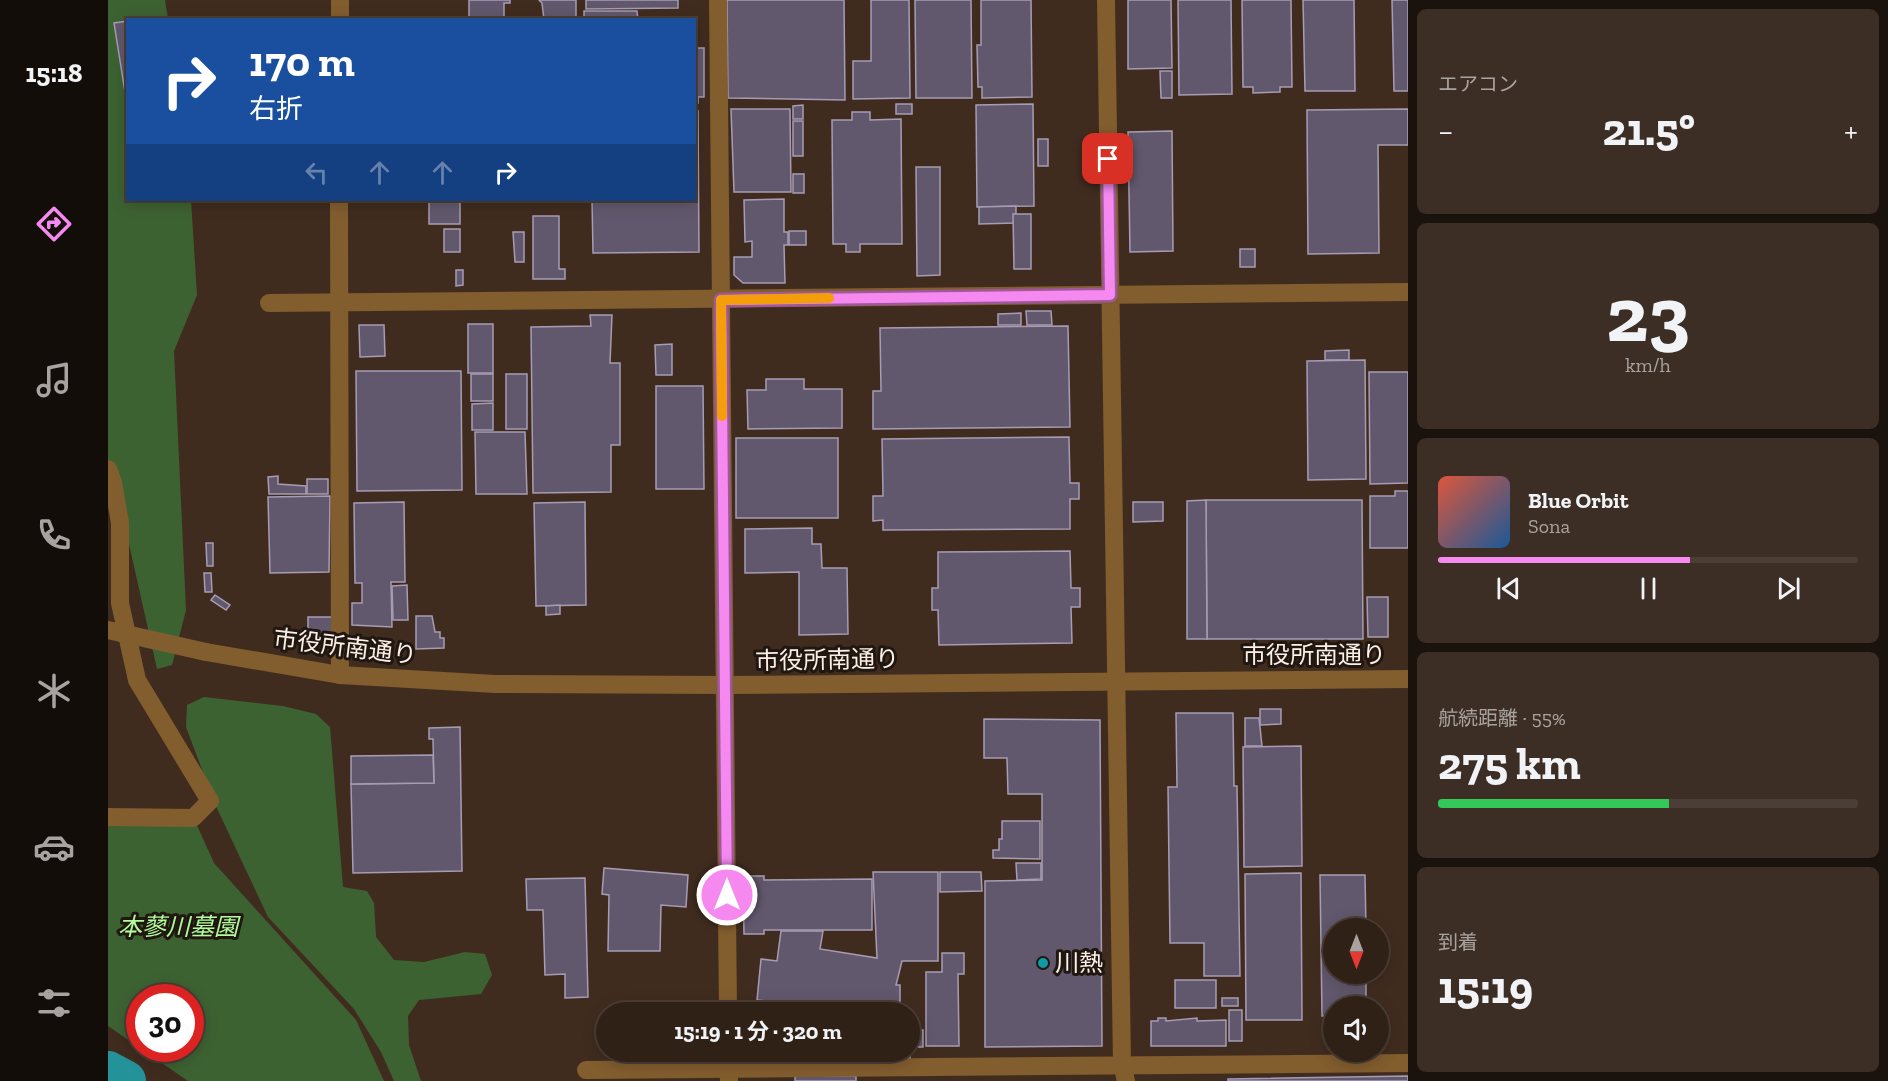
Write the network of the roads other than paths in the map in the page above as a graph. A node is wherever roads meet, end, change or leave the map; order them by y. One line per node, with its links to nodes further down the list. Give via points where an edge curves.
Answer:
1 (340, 0): 4 (street)
2 (718, 0): 8 (street)
3 (1106, 0): 7 (street)
4 (340, 18)
5 (339, 201): 10 (street)
6 (1408, 292): 7 (street)
7 (1110, 295): 8 (street); 15 (street)
8 (721, 300): 10 (street); 16 (street)
9 (269, 303): 10 (street)
10 (338, 303): 13 (street)
11 (108, 469): 17 (street, via 120,523 120,603 137,680 210,801 193,818)
12 (108, 630): 13 (street, 市役所南通り, bridge)
13 (340, 675): 16 (street, 市役所南通り, via 495,684)
14 (1408, 679): 15 (street, 市役所南通り)
15 (1117, 680): 16 (street, 市役所南通り); 21 (street)
16 (725, 685): 18 (street)
17 (108, 817)
18 (728, 1002)
19 (1408, 1062): 21 (street)
20 (586, 1070): 22 (street)
21 (1124, 1072): 22 (street)
22 (729, 1076)

